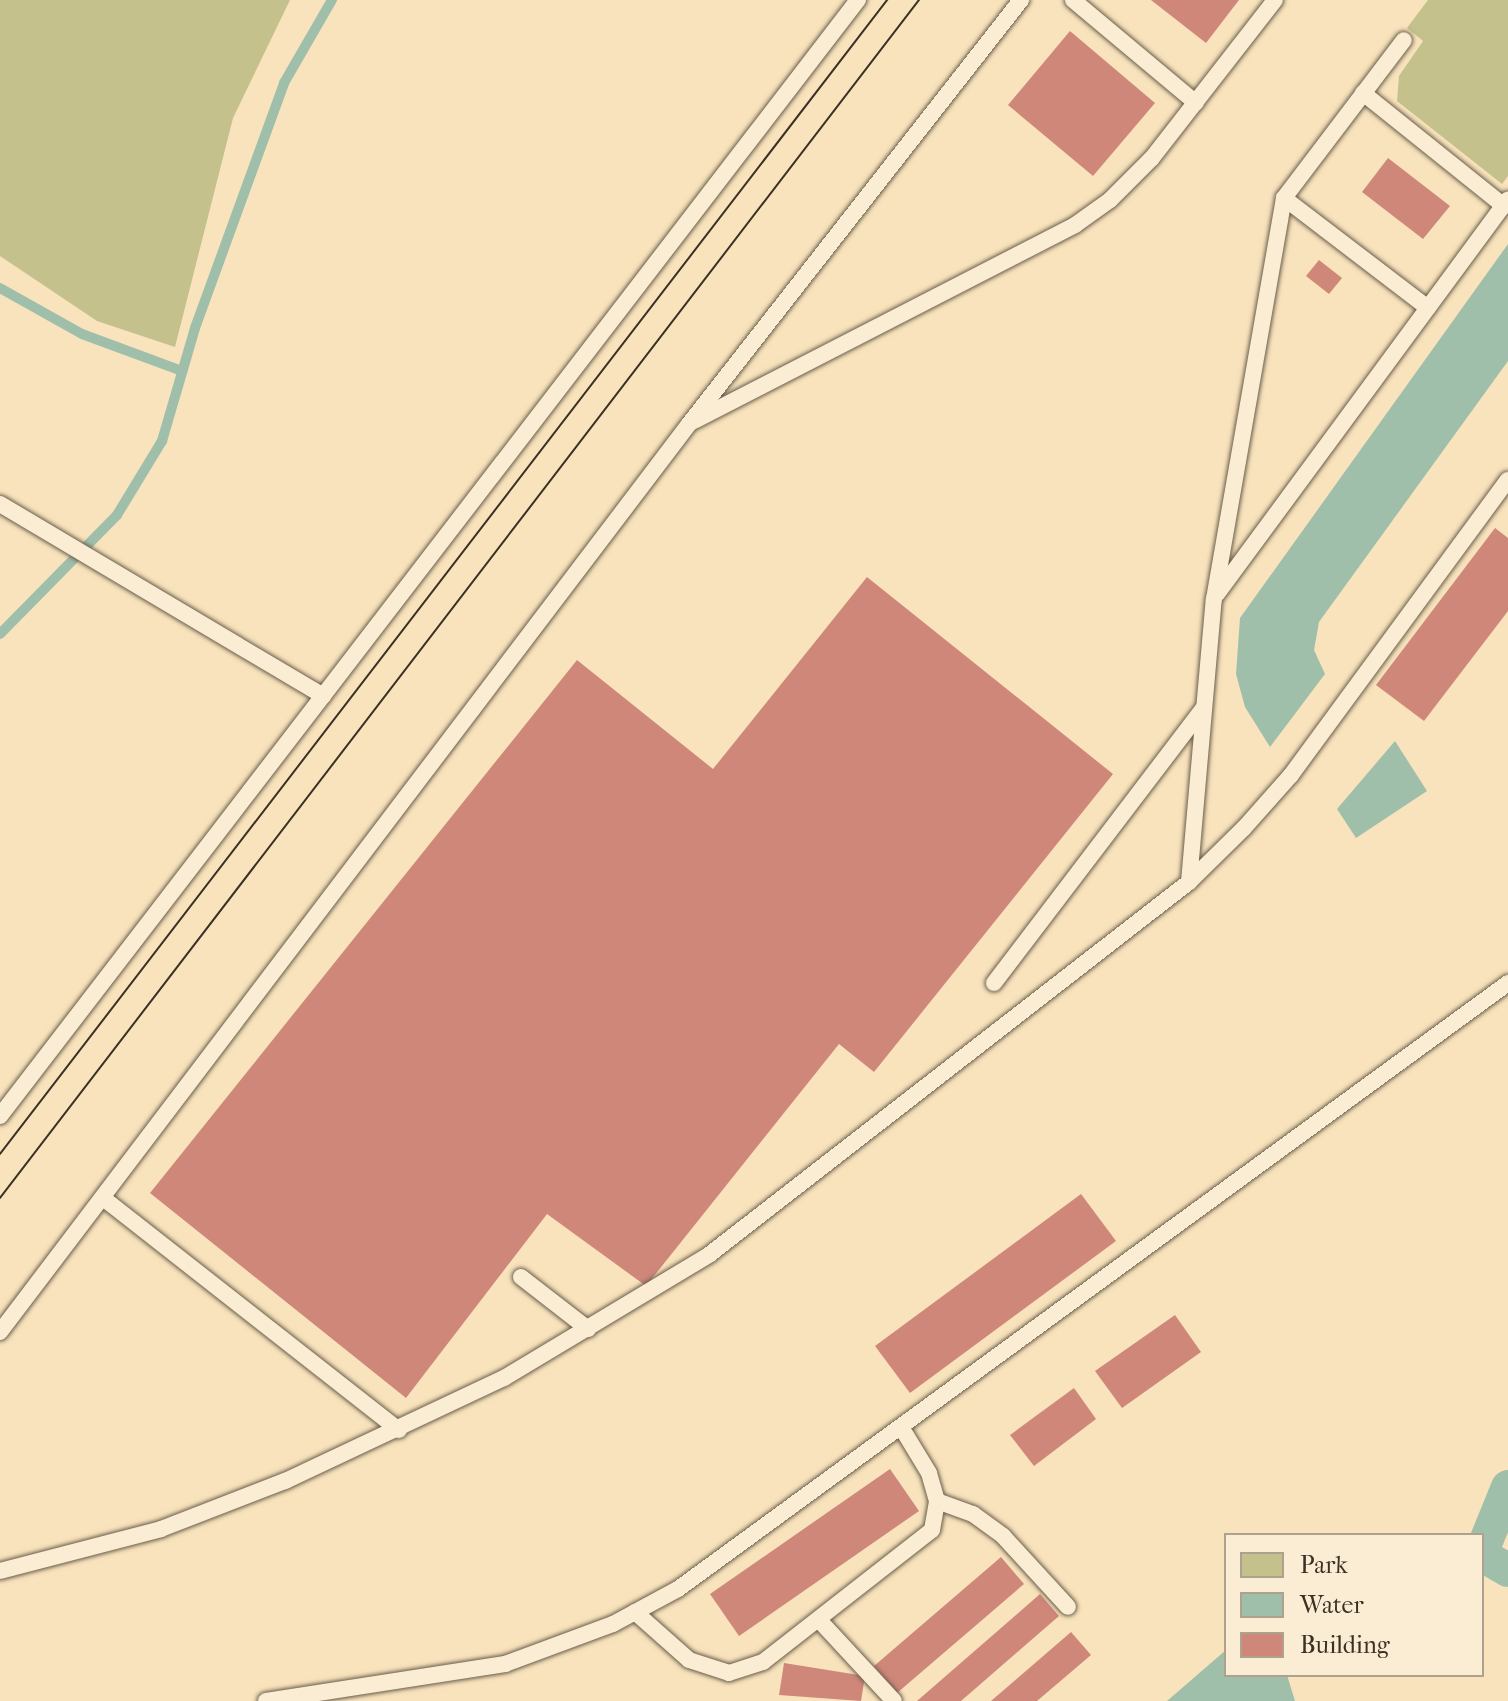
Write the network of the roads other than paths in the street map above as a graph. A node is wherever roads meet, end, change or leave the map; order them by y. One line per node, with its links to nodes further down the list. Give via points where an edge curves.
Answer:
1 (858, 0): 15 (lane)
2 (1021, 0): 11 (lane)
3 (1073, 0): 7 (lane)
4 (1275, 0): 7 (lane)
5 (1404, 40): 6 (lane)
6 (1363, 93): 8 (lane); 9 (lane)
7 (1196, 103): 11 (lane, via 1152,158 1075,225)
8 (1284, 198): 10 (lane); 14 (lane)
9 (1506, 203): 10 (lane)
10 (1428, 308): 14 (lane)
11 (689, 424): 21 (lane)
12 (1508, 480): 17 (lane, via 1291,775)
13 (0, 504): 15 (lane)
14 (1214, 599): 16 (lane)
15 (323, 696): 20 (lane)
16 (1204, 708): 17 (lane); 18 (lane)
17 (1189, 882): 23 (lane, via 710,1254)
18 (994, 983)
19 (1508, 983): 25 (lane)
20 (0, 1116)
21 (103, 1198): 24 (lane); 26 (lane)
22 (521, 1277): 23 (lane)
23 (588, 1329): 26 (lane)
24 (0, 1332)
25 (901, 1427): 27 (lane, via 929,1473); 30 (lane, via 678,1589)
26 (399, 1430): 28 (lane, via 161,1529)
27 (937, 1501): 29 (lane, via 973,1514 1003,1536); 31 (lane, via 932,1530)
28 (0, 1571)
29 (1068, 1607)
30 (635, 1612): 31 (lane, via 689,1660 729,1673 763,1662); 32 (lane, via 505,1664)
31 (819, 1620): 33 (lane)
32 (266, 1701)
33 (894, 1701)

